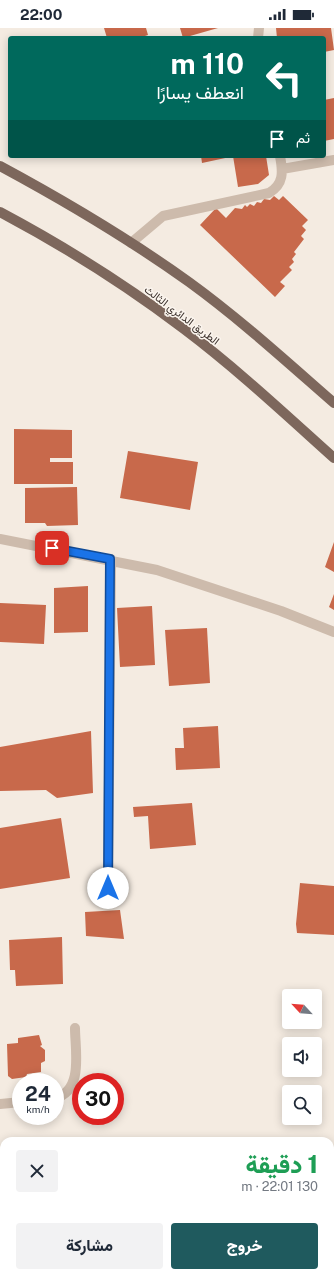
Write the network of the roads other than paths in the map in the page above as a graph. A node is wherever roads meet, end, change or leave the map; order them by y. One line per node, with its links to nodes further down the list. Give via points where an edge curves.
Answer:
1 (280, 158): 4 (street)
2 (334, 160): 4 (street)
3 (0, 166): 6 (main road)
4 (282, 169): 6 (street, via 279,185 269,193 163,216)
5 (0, 212): 8 (main road, الطريق الدائري الثالث, via 74,253 184,329)
6 (131, 243): 7 (main road, via 190,283)
7 (334, 403)
8 (334, 458)
9 (0, 539): 10 (street)
10 (110, 559): 11 (street, via 212,587); 12 (street)
11 (334, 632)
12 (108, 888)
13 (75, 1028): 14 (street, via 76,1076)
14 (64, 1094)
15 (12, 1103): 16 (street)
16 (0, 1104)

